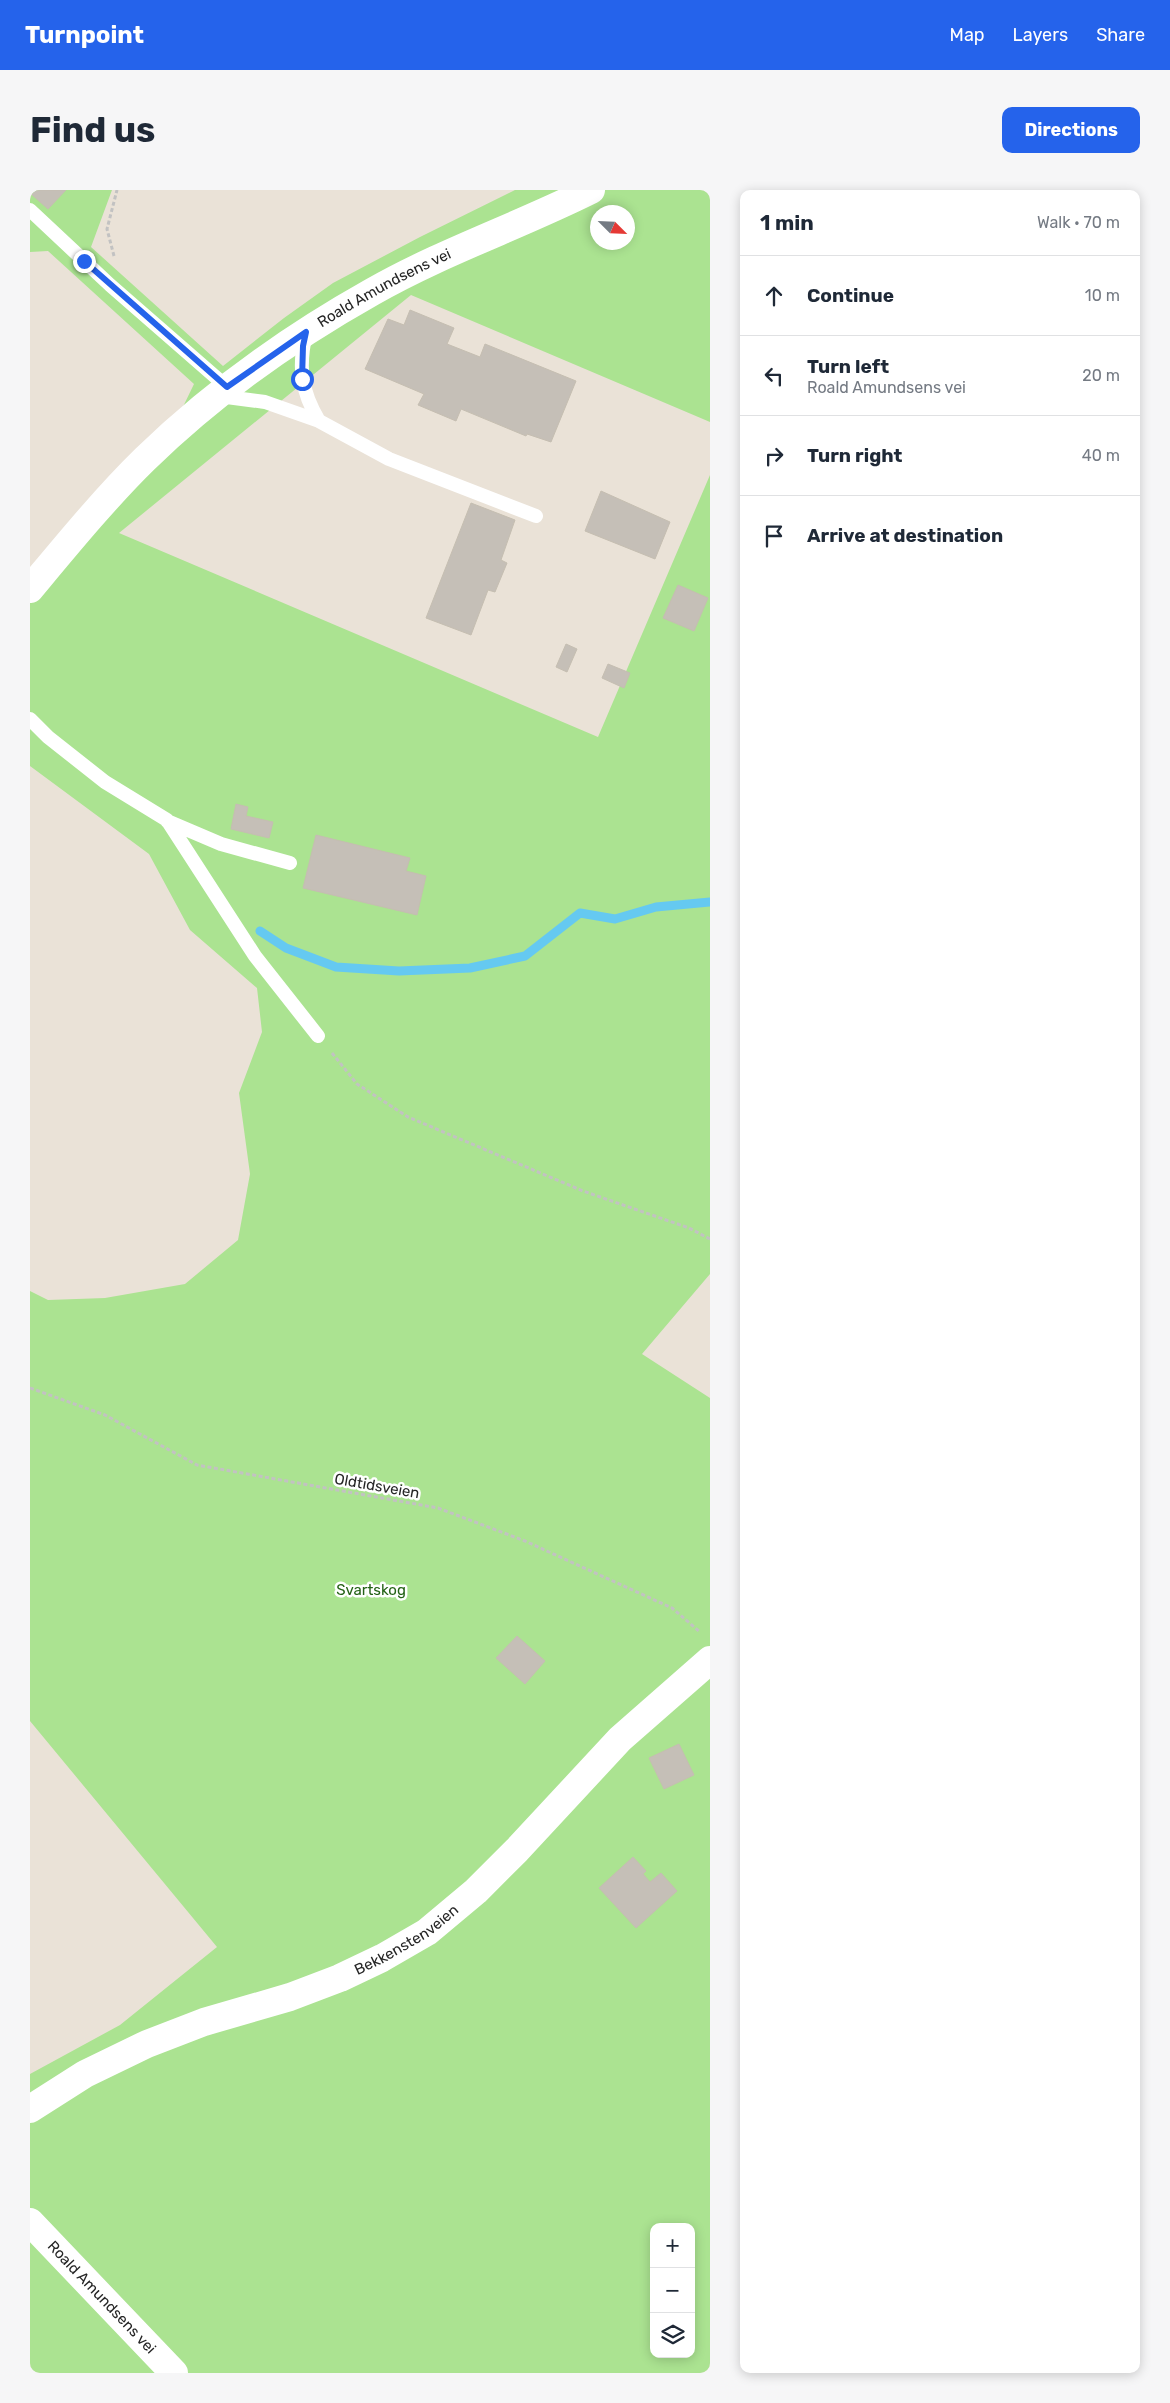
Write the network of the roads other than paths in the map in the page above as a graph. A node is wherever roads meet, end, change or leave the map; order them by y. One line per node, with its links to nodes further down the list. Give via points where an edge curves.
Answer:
1 (591, 190): 3 (main road, Roald Amundsens vei, via 429,263 372,292)
2 (30, 210): 4 (lane)
3 (306, 332): 4 (main road, Roald Amundsens vei); 5 (lane, via 302,379 304,392)
4 (221, 391): 5 (lane); 7 (main road, Roald Amundsens vei, via 143,461)
5 (319, 421): 6 (lane, via 389,459)
6 (536, 516)
7 (30, 589)
8 (30, 719): 9 (lane, via 105,782)
9 (167, 820): 10 (lane, via 221,844); 11 (lane, via 256,956)
10 (290, 863)
11 (318, 1036)
12 (708, 1647): 13 (main road, Bekkenstenveien, via 517,1850 476,1891 427,1932 340,1978 147,2044 85,2074)
13 (30, 2109)
14 (30, 2222): 15 (main road, Roald Amundsens vei)
15 (174, 2373)

